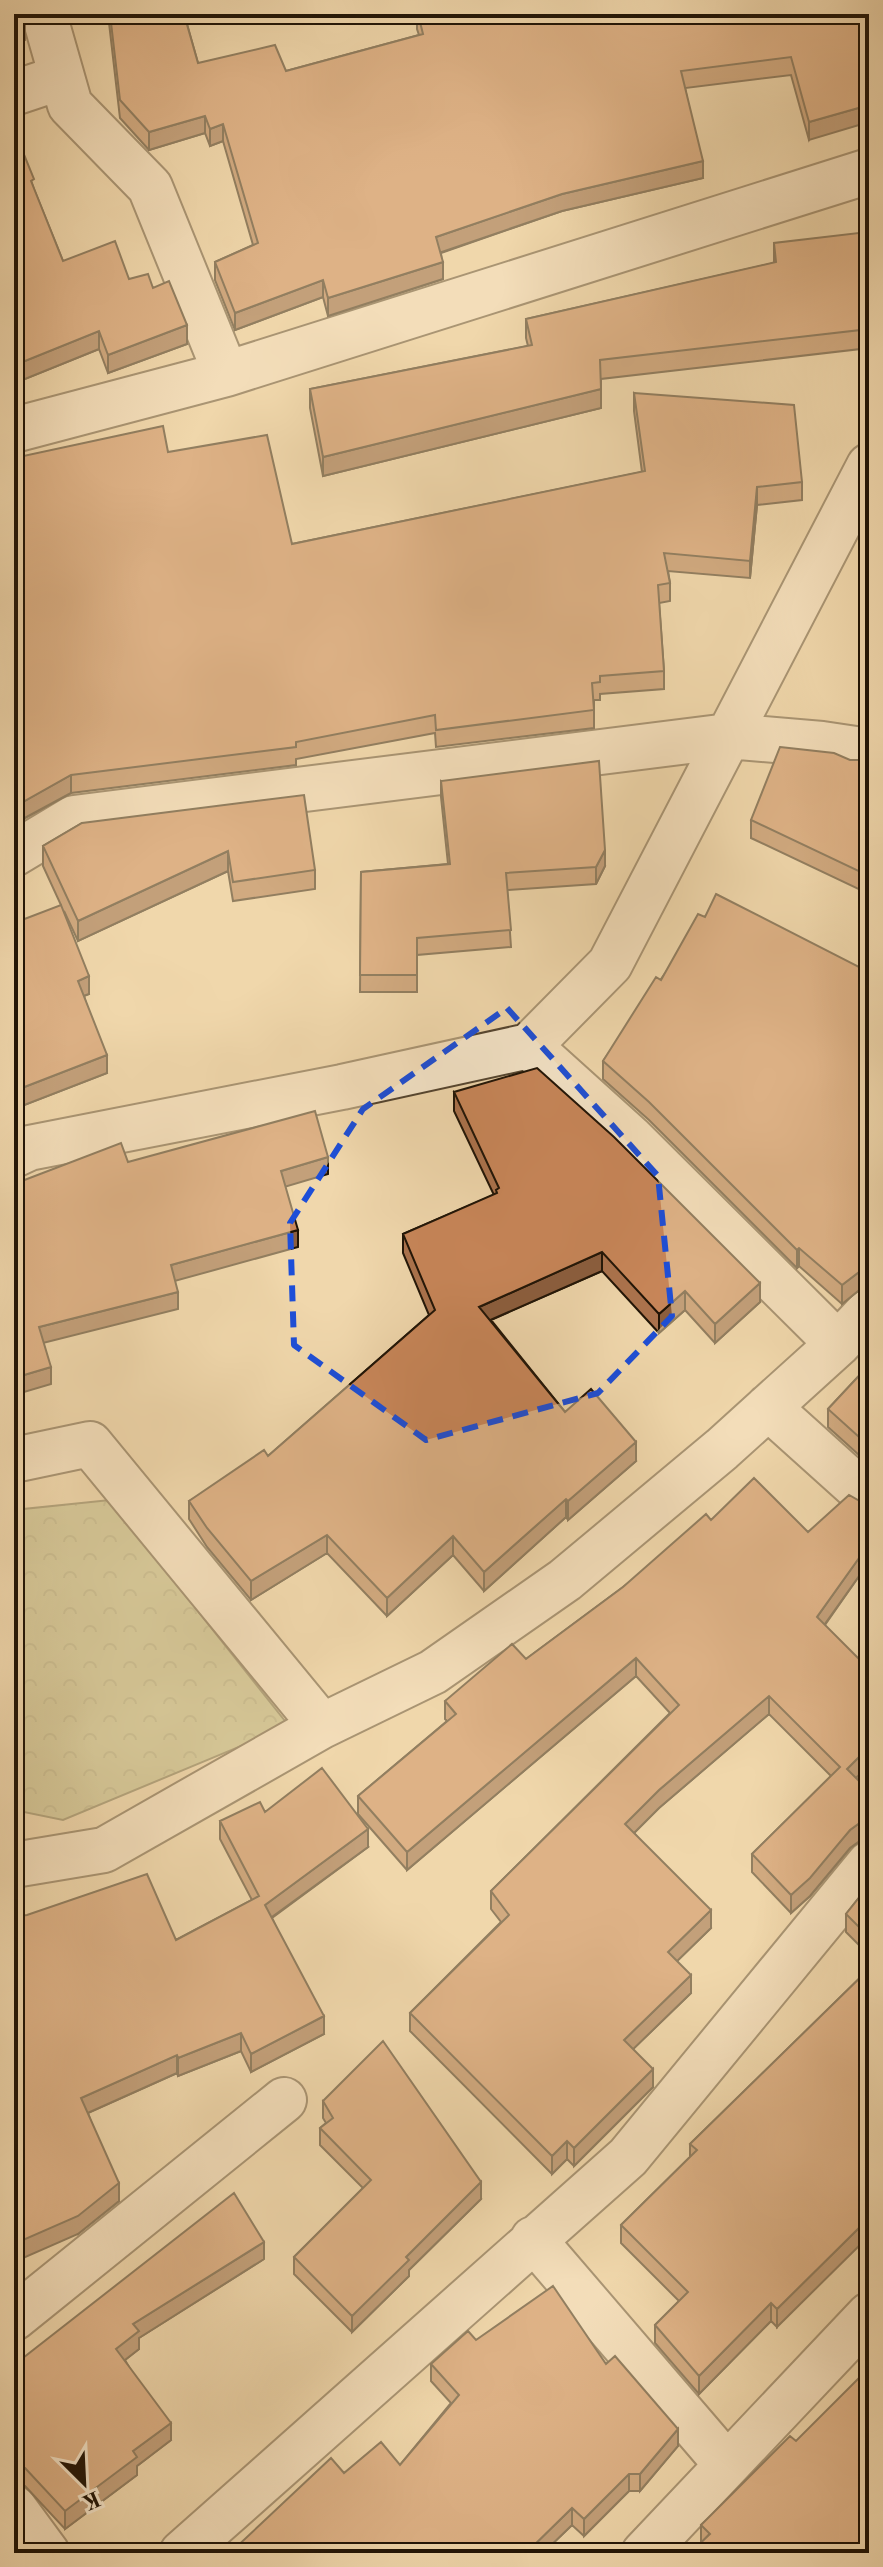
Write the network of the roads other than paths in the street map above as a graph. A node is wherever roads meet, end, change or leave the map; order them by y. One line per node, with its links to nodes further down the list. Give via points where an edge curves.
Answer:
1 (44, 14): 2 (street)
2 (62, 77): 3 (street); 5 (street, via 70,105 150,187)
3 (14, 93)
4 (869, 171): 5 (street)
5 (226, 374): 6 (street)
6 (14, 430)
7 (869, 466): 8 (street)
8 (728, 736): 9 (street); 10 (street, via 74,818); 11 (street, via 610,964)
9 (869, 751)
10 (14, 854)
11 (529, 1046): 12 (street); 14 (street, via 631,1138)
12 (14, 1155)
13 (869, 1311): 14 (street)
14 (838, 1344): 15 (street)
15 (768, 1407): 17 (street); 18 (street, via 565,1580 433,1672)
16 (14, 1460): 18 (street, via 90,1444)
17 (869, 1498)
18 (322, 1726): 20 (street, via 104,1850)
19 (869, 1864): 22 (street, via 628,2157)
20 (14, 1865)
21 (284, 2100): 24 (street)
22 (533, 2239): 25 (street); 28 (street)
23 (869, 2315): 25 (street)
24 (14, 2318)
25 (727, 2465): 29 (street)
26 (14, 2508): 27 (street)
27 (47, 2553)
28 (182, 2553)
29 (644, 2553)

